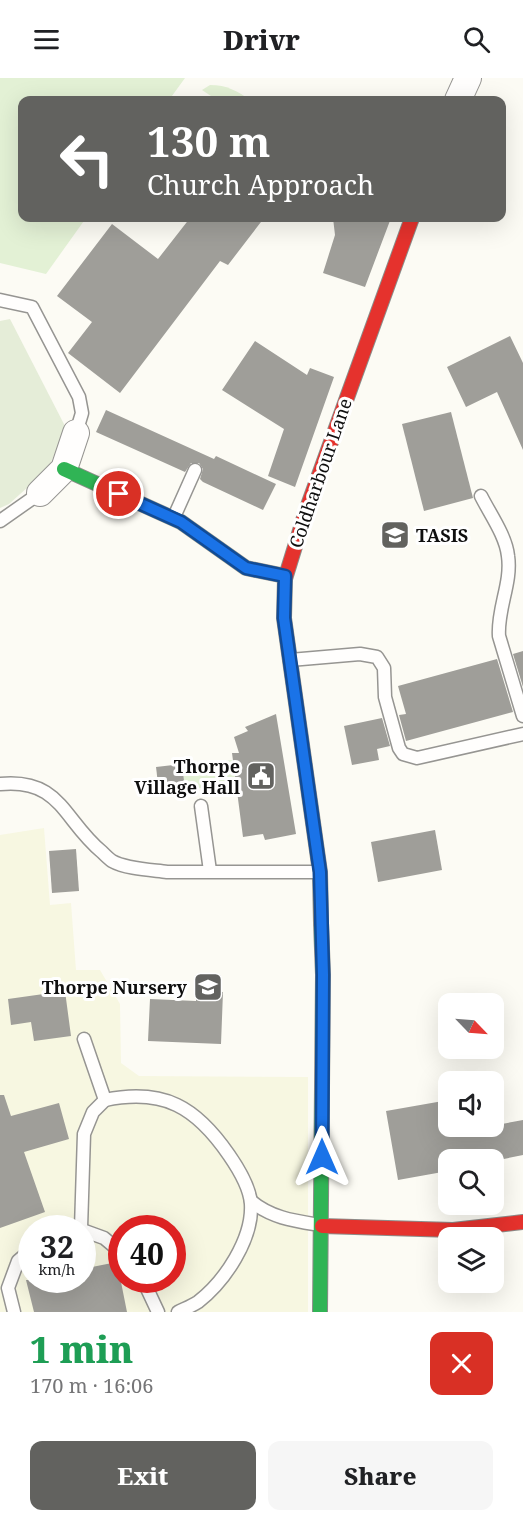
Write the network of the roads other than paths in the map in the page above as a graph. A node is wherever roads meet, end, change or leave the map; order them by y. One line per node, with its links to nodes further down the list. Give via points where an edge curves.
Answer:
1 (468, 78): 2 (street)
2 (461, 96)
3 (411, 222): 12 (street, Coldharbour Lane)
4 (0, 300): 5 (lane, via 32,307 78,397 82,413)
5 (76, 433): 6 (street)
6 (64, 469): 8 (street); 10 (street)
7 (195, 470): 10 (lane)
8 (40, 493): 11 (lane)
9 (481, 496): 14 (lane, via 509,558 498,623)
10 (174, 518): 12 (street, via 246,568)
11 (0, 521)
12 (285, 576): 13 (street, Coldharbour Lane)
13 (289, 660): 15 (lane, via 360,654 377,657 384,668 385,698 396,741 410,757); 19 (street, Coldharbour Lane)
14 (523, 716)
15 (523, 735)
16 (0, 784): 18 (lane, via 17,782 38,787 55,798 90,842 113,862 167,872)
17 (201, 806): 18 (lane)
18 (210, 871): 19 (lane)
19 (320, 872): 25 (street, Coldharbour Lane)
20 (84, 1038): 21 (lane)
21 (105, 1100): 22 (lane, via 138,1096 166,1100 190,1111 213,1132 238,1169); 23 (lane, via 93,1112 84,1134)
22 (251, 1201): 25 (lane, via 273,1216); 30 (lane, via 247,1237 227,1272 198,1302)
23 (82, 1215)
24 (523, 1222): 25 (street, via 453,1230)
25 (322, 1226): 31 (street, Coldharbour Lane)
26 (18, 1261): 28 (lane, via 8,1288)
27 (149, 1293): 29 (lane)
28 (14, 1312)
29 (158, 1312)
30 (178, 1312)
31 (320, 1312)

